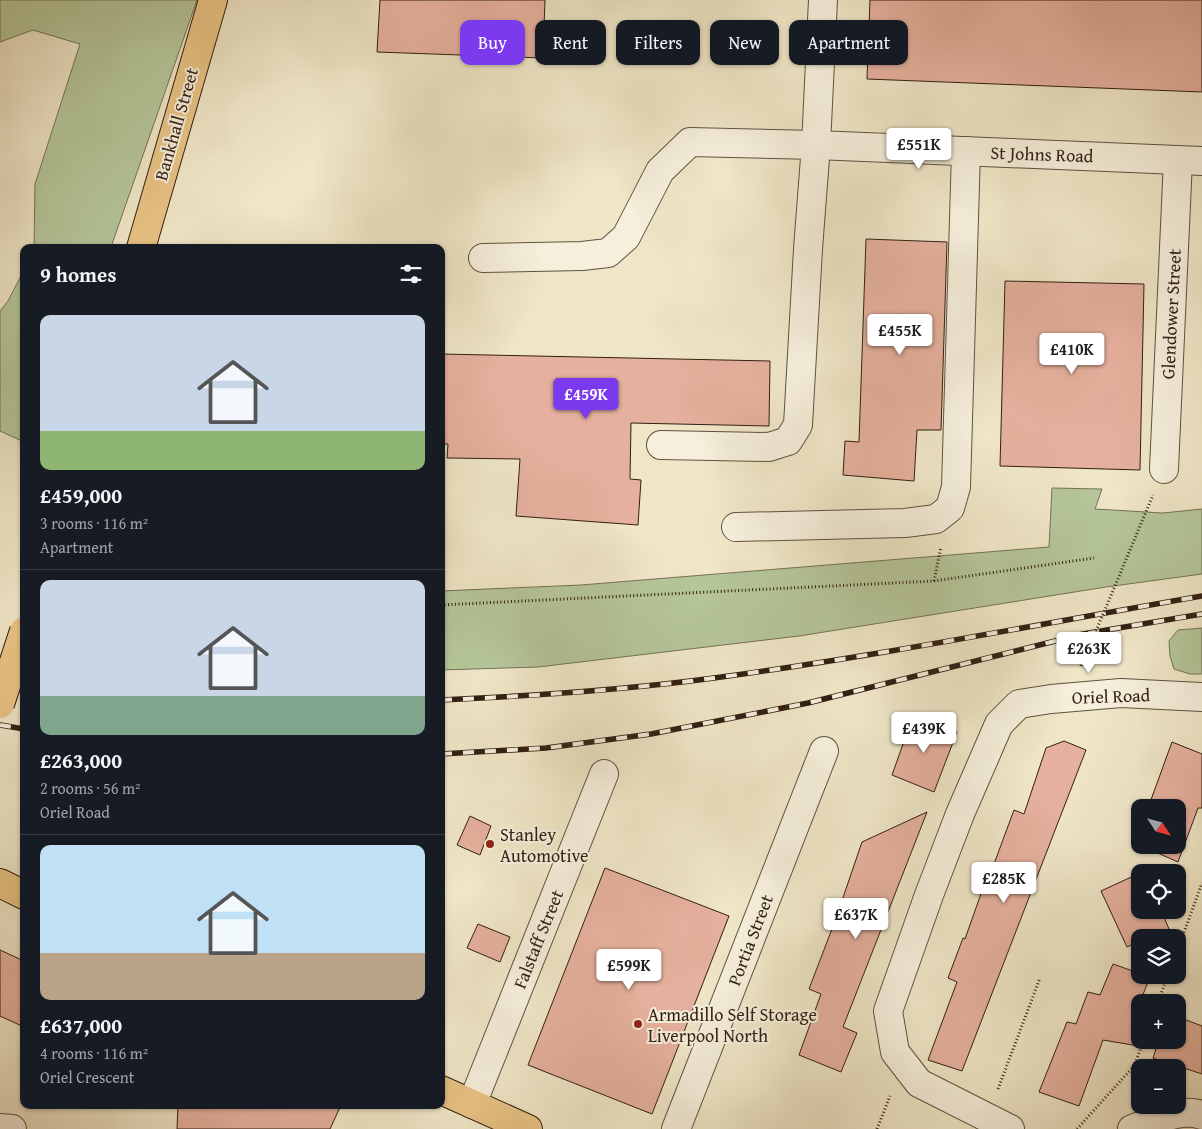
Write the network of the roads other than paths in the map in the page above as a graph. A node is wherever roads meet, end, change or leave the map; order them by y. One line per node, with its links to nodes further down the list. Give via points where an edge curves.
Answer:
1 (213, 0): 6 (main road, Bankhall Street)
2 (823, 0): 3 (street)
3 (816, 145): 4 (street, St Johns Road); 7 (street, St Johns Road, via 690,142 660,171 626,237 608,253); 8 (street, via 798,424 788,441 769,447)
4 (966, 151): 5 (street, St Johns Road); 10 (street, via 956,487 950,508 936,519 905,523)
5 (1190, 160): 9 (street, Glendower Street)
6 (142, 244)
7 (483, 258)
8 (661, 445)
9 (1164, 469)
10 (736, 527)
11 (20, 643): 13 (main road, bridge)
12 (1202, 697): 21 (street, Oriel Road, via 1121,693 1051,699 1019,704 999,724 956,823 888,1011 895,1052 919,1083)
13 (0, 704)
14 (824, 751): 25 (street, Portia Street)
15 (604, 774): 19 (street, Falstaff Street)
16 (0, 883): 17 (main road)
17 (20, 893)
18 (445, 1092): 19 (main road)
19 (472, 1104): 24 (main road)
20 (1202, 1115): 26 (street, via 1192,1112)
21 (999, 1123)
22 (0, 1128): 23 (street)
23 (12, 1129)
24 (528, 1129)
25 (676, 1129)
26 (1132, 1129)

